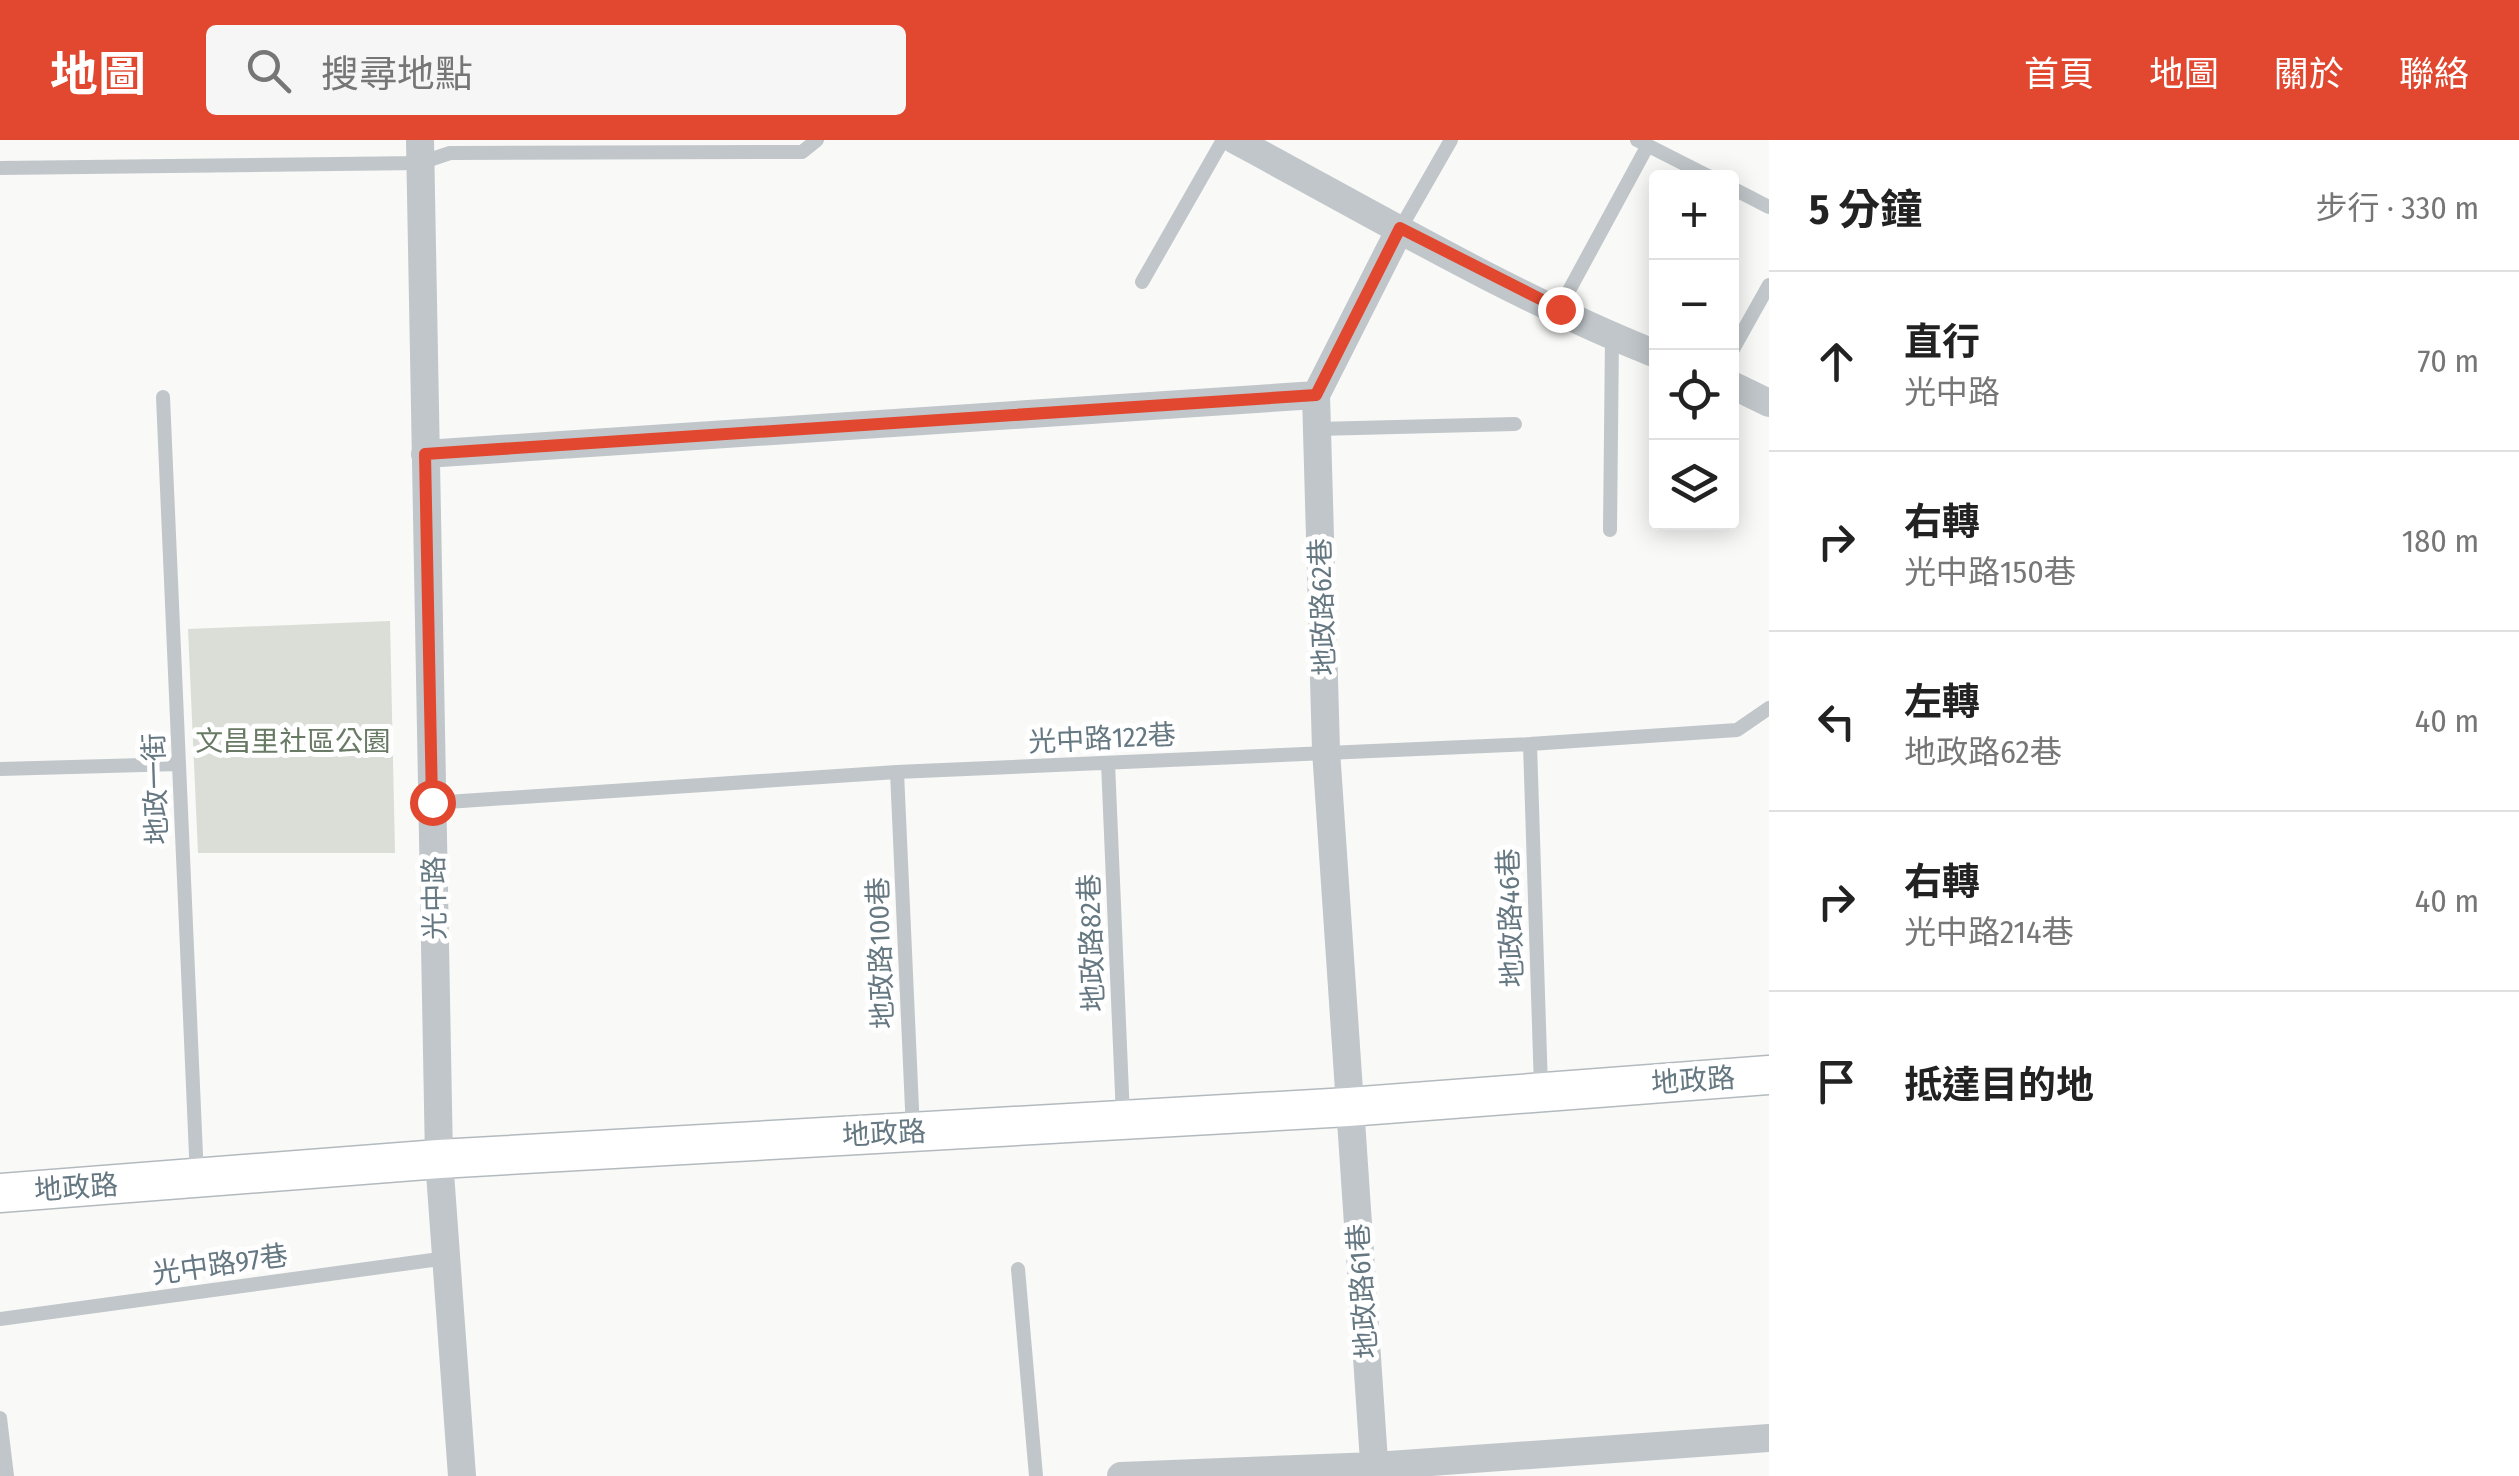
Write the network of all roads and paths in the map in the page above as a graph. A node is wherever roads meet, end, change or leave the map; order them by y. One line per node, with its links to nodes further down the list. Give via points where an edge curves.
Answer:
1 (816, 140): 6 (lane, via 802,152)
2 (1224, 140): 12 (lane)
3 (1235, 140): 11 (street)
4 (1451, 140): 11 (lane)
5 (1643, 142): 8 (lane); 14 (lane)
6 (420, 152): 7 (lane); 24 (street, 光中路)
7 (0, 168)
8 (1697, 170)
9 (1739, 192): 10 (lane)
10 (1769, 207)
11 (1400, 228): 14 (street); 19 (street)
12 (1142, 282)
13 (1769, 285): 16 (lane)
14 (1560, 309): 15 (street)
15 (1612, 336): 17 (street); 25 (lane)
16 (1739, 338)
17 (1649, 351)
18 (1739, 387): 21 (street)
19 (1316, 395): 23 (street, 地政路62巷); 24 (street)
20 (162, 397): 30 (lane, 地政一街)
21 (1769, 402)
22 (1514, 424): 23 (lane)
23 (1318, 429): 28 (street, 地政路62巷)
24 (425, 454): 33 (street, 光中路)
25 (1610, 530)
26 (1769, 708): 27 (lane, 光中路122巷, via 1737,730)
27 (1530, 744): 28 (lane, 光中路122巷); 35 (lane, 地政路46巷)
28 (1326, 750): 29 (lane, 光中路122巷); 36 (street, 地政路62巷)
29 (1108, 763): 32 (lane, 光中路122巷); 37 (lane, 地政路82巷)
30 (179, 764): 31 (lane); 40 (lane, 地政一街)
31 (0, 769)
32 (898, 772): 33 (lane, 光中路122巷); 38 (lane, 地政路100巷)
33 (432, 802): 39 (street, 光中路)
34 (1769, 1075): 35 (street, 地政路)
35 (1542, 1089): 36 (street, 地政路)
36 (1348, 1107): 37 (street, 地政路); 48 (street, 地政路61巷)
37 (1124, 1120): 38 (street, 地政路)
38 (913, 1132): 39 (street, 地政路)
39 (439, 1160): 40 (street, 地政路); 42 (street, 光中路)
40 (197, 1178): 41 (street, 地政路)
41 (0, 1192)
42 (447, 1258): 44 (lane, 光中路97巷); 50 (street, 光中路)
43 (1018, 1269): 51 (lane)
44 (0, 1319)
45 (0, 1418): 47 (lane)
46 (1769, 1438): 48 (street)
47 (2, 1445): 49 (lane)
48 (1375, 1471): 52 (street)
49 (7, 1476)
50 (462, 1476)
51 (1036, 1476)
52 (1121, 1476)

